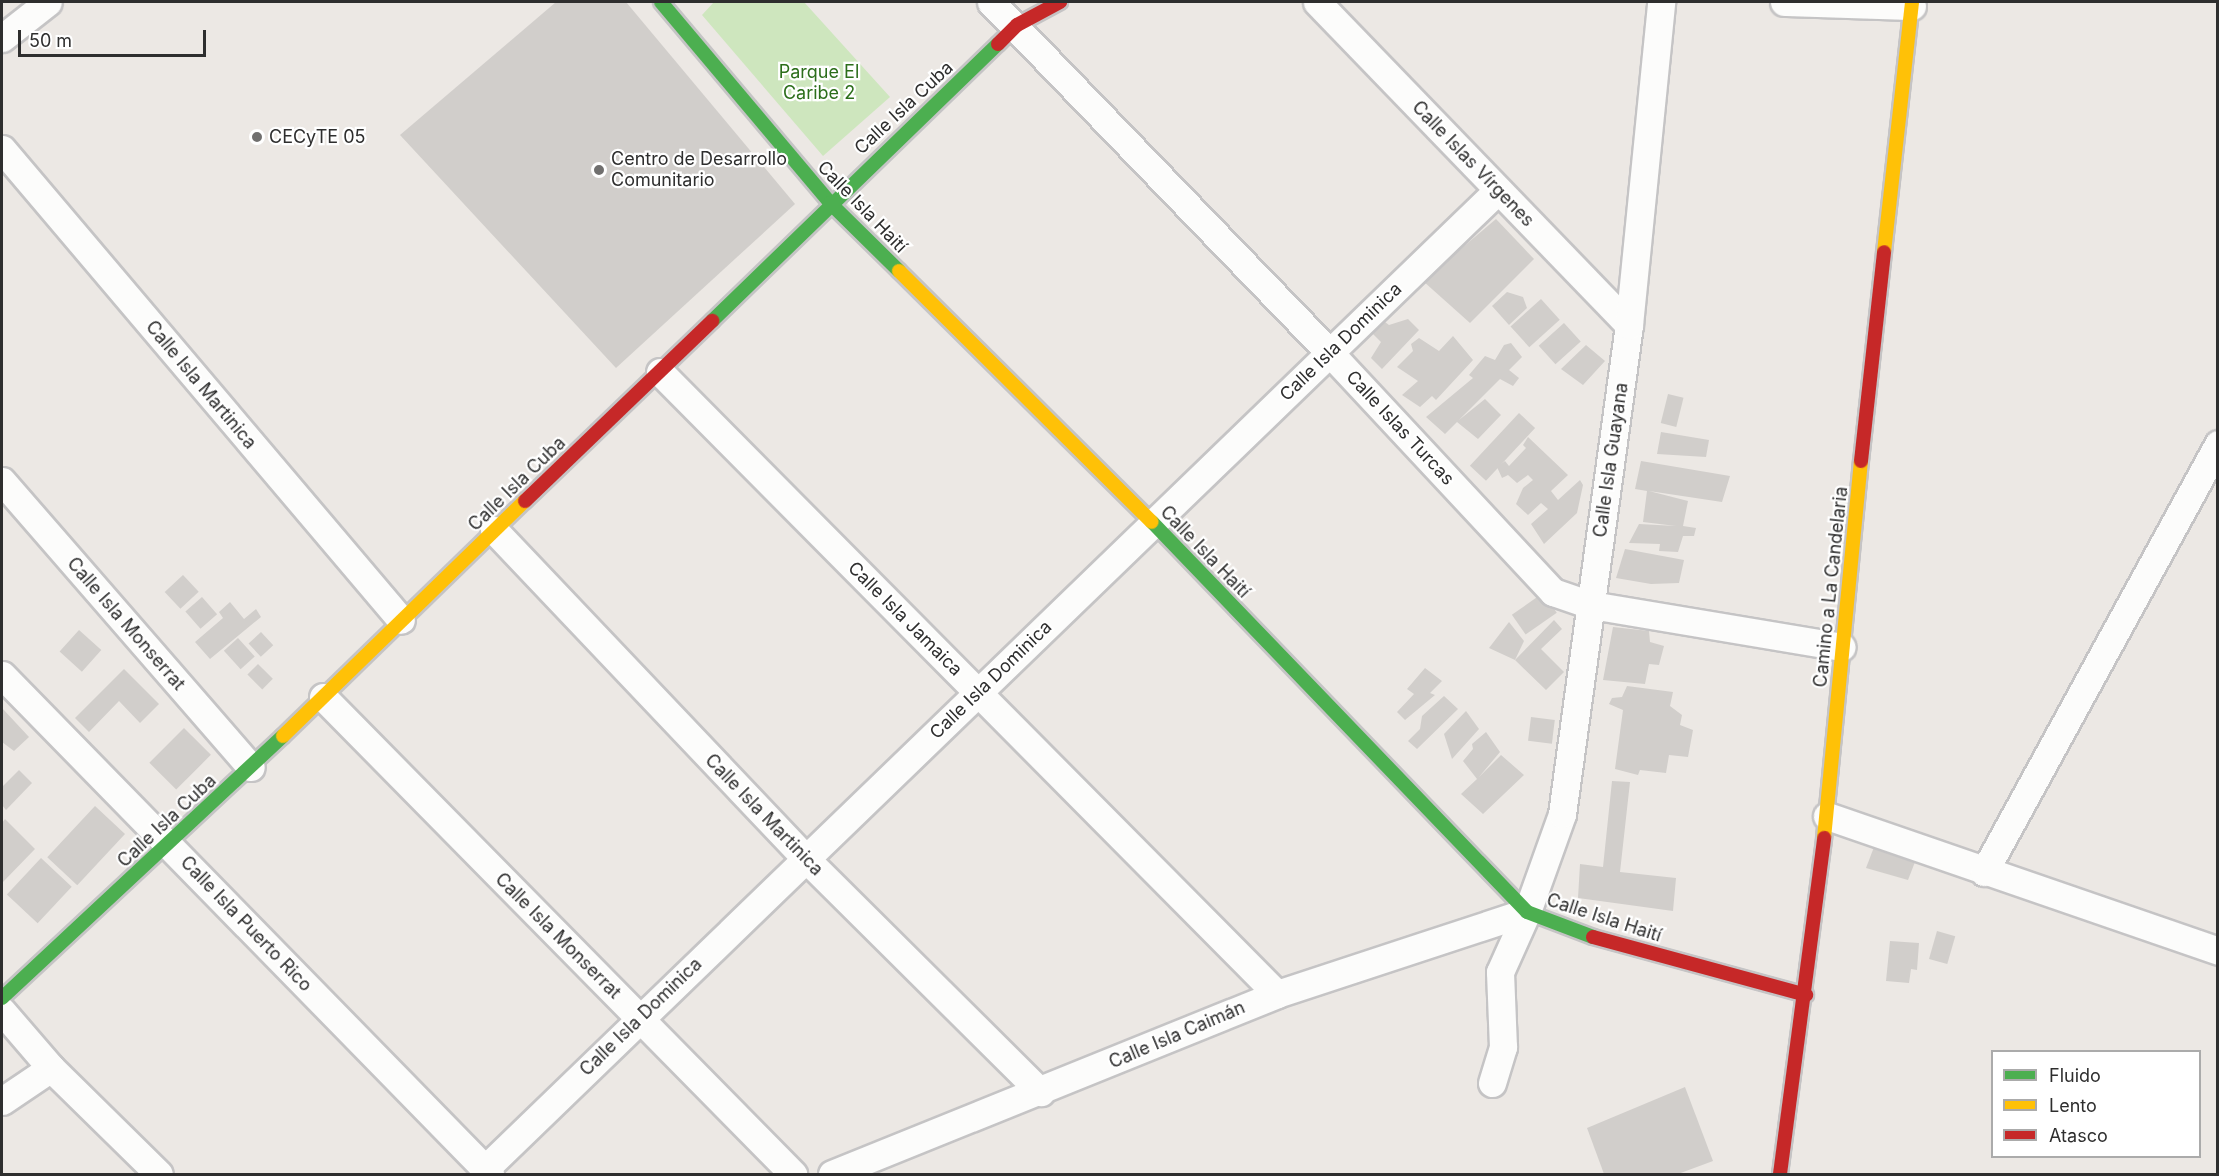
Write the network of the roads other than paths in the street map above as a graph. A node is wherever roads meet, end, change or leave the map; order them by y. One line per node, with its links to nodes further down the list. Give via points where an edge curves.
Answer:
1 (48, 2): 10 (street)
2 (661, 2): 13 (street, Calle Isla Haití)
3 (991, 2): 9 (street, Calle Islas Turcas)
4 (1060, 2): 9 (street, Calle Isla Cuba)
5 (1317, 2): 12 (street, Calle Islas Vírgenes)
6 (1661, 2): 14 (street, Calle Isla Guayana)
7 (1784, 2): 8 (street)
8 (1912, 4): 23 (street, Camino a La Candelaria)
9 (1017, 25): 13 (street, Calle Isla Cuba); 15 (street, Calle Islas Turcas)
10 (2, 38)
11 (2, 149): 22 (street, Calle Isla Martinica)
12 (1497, 191): 14 (street, Calle Islas Vírgenes); 15 (street, Calle Isla Dominica)
13 (830, 203): 16 (street, Calle Isla Cuba); 19 (street, Calle Isla Haití)
14 (1629, 325): 21 (street, Calle Isla Guayana)
15 (1330, 353): 19 (street, Calle Isla Dominica); 21 (street, Calle Islas Turcas, via 1553,592)
16 (660, 372): 20 (street, Calle Isla Cuba); 25 (street, Calle Isla Jamaica)
17 (2217, 444): 31 (street)
18 (2, 481): 27 (street, Calle Isla Monserrat)
19 (1153, 523): 25 (street, Calle Isla Dominica); 32 (street, Calle Isla Haití)
20 (494, 530): 22 (street, Calle Isla Cuba); 30 (street, Calle Isla Martinica)
21 (1591, 605): 23 (street, Calle Islas Turcas); 32 (street, Calle Isla Guayana, via 1562,814)
22 (401, 620): 26 (street, Calle Isla Cuba)
23 (1842, 647): 28 (street, Camino a La Candelaria)
24 (2, 675): 29 (street, Calle Isla Puerto Rico)
25 (978, 692): 30 (street, Calle Isla Dominica); 34 (street, Calle Isla Jamaica)
26 (323, 697): 27 (street, Calle Isla Cuba); 38 (street, Calle Isla Monserrat)
27 (251, 767): 29 (street, Calle Isla Cuba)
28 (1827, 816): 31 (street); 35 (street, Camino a La Candelaria)
29 (170, 845): 36 (street, Calle Isla Cuba); 44 (street, Calle Isla Puerto Rico)
30 (806, 859): 38 (street, Calle Isla Dominica); 41 (street, Calle Isla Martinica)
31 (1984, 872): 33 (street)
32 (1527, 912): 34 (street, Calle Isla Caimán); 35 (street, Calle Isla Haití, via 1597,939); 40 (street, Calle Isla Guayana, via 1500,972 1503,1047)
33 (2217, 951)
34 (1277, 994): 41 (street, Calle Isla Caimán)
35 (1806, 995): 47 (street, Camino a La Candelaria)
36 (2, 998)
37 (2, 1011): 39 (street)
38 (640, 1019): 44 (street, Calle Isla Dominica); 45 (street, Calle Isla Monserrat)
39 (51, 1068): 42 (street); 43 (street)
40 (1492, 1083)
41 (1041, 1092): 46 (street, Calle Isla Caimán)
42 (2, 1101)
43 (152, 1172)
44 (488, 1172)
45 (793, 1174)
46 (832, 1174)
47 (1780, 1174)

